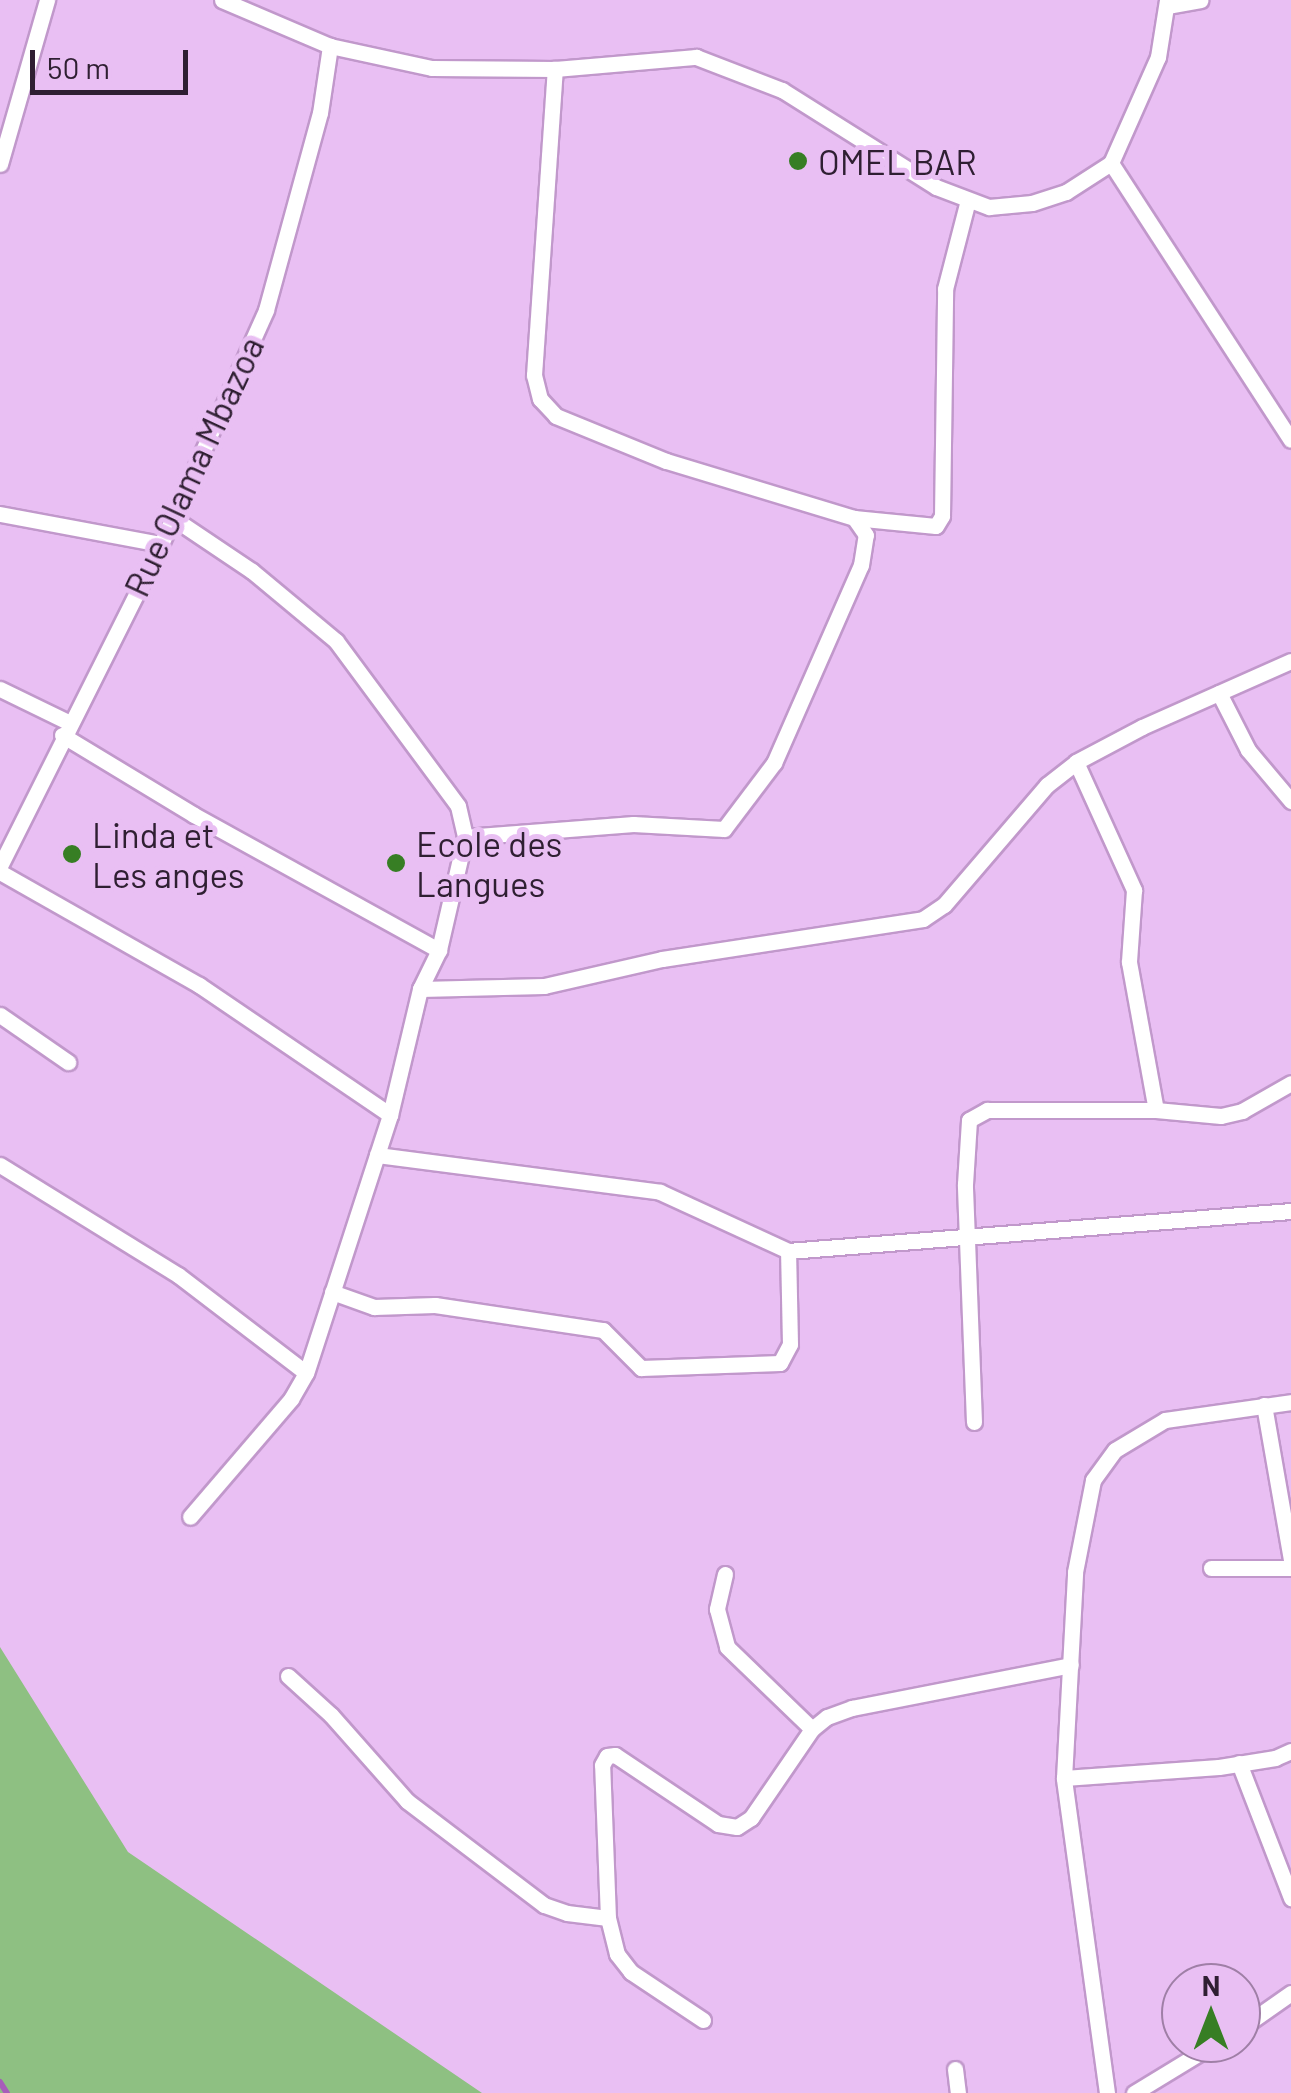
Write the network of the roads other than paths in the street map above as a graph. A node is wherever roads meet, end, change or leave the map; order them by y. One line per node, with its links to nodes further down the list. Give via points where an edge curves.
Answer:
1 (47, 0): 8 (street)
2 (222, 0): 5 (street)
3 (1200, 0): 4 (street)
4 (1167, 3): 7 (street, via 1158,56)
5 (330, 46): 6 (street, via 432,68); 12 (street, Rue Olama Mbazoa, via 282,263)
6 (556, 69): 9 (street, via 696,56 782,90 936,187); 13 (street, via 534,375 540,399 556,416 666,460)
7 (1111, 163): 9 (street, via 1066,192 1032,203 988,206); 10 (street)
8 (0, 164)
9 (968, 200): 13 (street, via 945,289 942,516 936,526)
10 (1291, 440)
11 (0, 514): 14 (street)
12 (173, 518): 14 (street, Rue Olama Mbazoa); 21 (street, via 252,571 336,641 458,806)
13 (854, 518): 21 (street, via 866,535 861,565 774,763 724,828 633,824)
14 (160, 544): 18 (street, Rue Olama Mbazoa)
15 (1291, 661): 17 (street)
16 (0, 689): 18 (street)
17 (1220, 693): 19 (street); 20 (street, via 1248,750)
18 (65, 728): 22 (street, Rue Olama Mbazoa); 23 (street, via 194,815)
19 (1076, 762): 24 (street, via 944,905 923,918 662,959 544,986); 28 (street, via 1134,890 1129,962)
20 (1291, 801)
21 (465, 836): 23 (street)
22 (0, 869): 29 (street, via 199,985)
23 (440, 950): 24 (street)
24 (420, 989): 29 (street)
25 (0, 1016): 26 (street)
26 (68, 1062)
27 (1291, 1083): 28 (street, via 1221,1116)
28 (1156, 1110): 33 (street, via 987,1110 969,1120)
29 (390, 1114): 30 (street)
30 (377, 1156): 34 (street, via 660,1192); 35 (street)
31 (0, 1166): 36 (street, via 178,1275)
32 (1291, 1211): 33 (street)
33 (969, 1234): 34 (street); 39 (street)
34 (788, 1251): 35 (street, via 790,1344 780,1363 641,1368 604,1330 435,1305 374,1308)
35 (332, 1292): 36 (street)
36 (306, 1373): 40 (street)
37 (1291, 1402): 38 (street)
38 (1264, 1406): 41 (street); 45 (street, via 1165,1420 1115,1450 1093,1480 1081,1530)
39 (974, 1422)
40 (190, 1518)
41 (1291, 1558)
42 (1211, 1568): 43 (street)
43 (1291, 1568)
44 (725, 1574): 47 (street, via 717,1609 727,1647)
45 (1070, 1665): 47 (street, via 852,1708); 50 (street)
46 (288, 1676): 52 (street, via 406,1801 544,1905)
47 (812, 1729): 52 (street, via 751,1818 737,1826 718,1824 615,1755 606,1756)
48 (1291, 1751): 49 (street)
49 (1239, 1763): 50 (street); 51 (street)
50 (1064, 1778): 59 (street)
51 (1291, 1898)
52 (608, 1918): 55 (street, via 618,1954 632,1972)
53 (1291, 1992): 54 (street)
54 (1261, 2014)
55 (703, 2020)
56 (1183, 2063): 60 (street)
57 (955, 2069): 58 (street)
58 (958, 2093)
59 (1107, 2093)
60 (1134, 2093)

